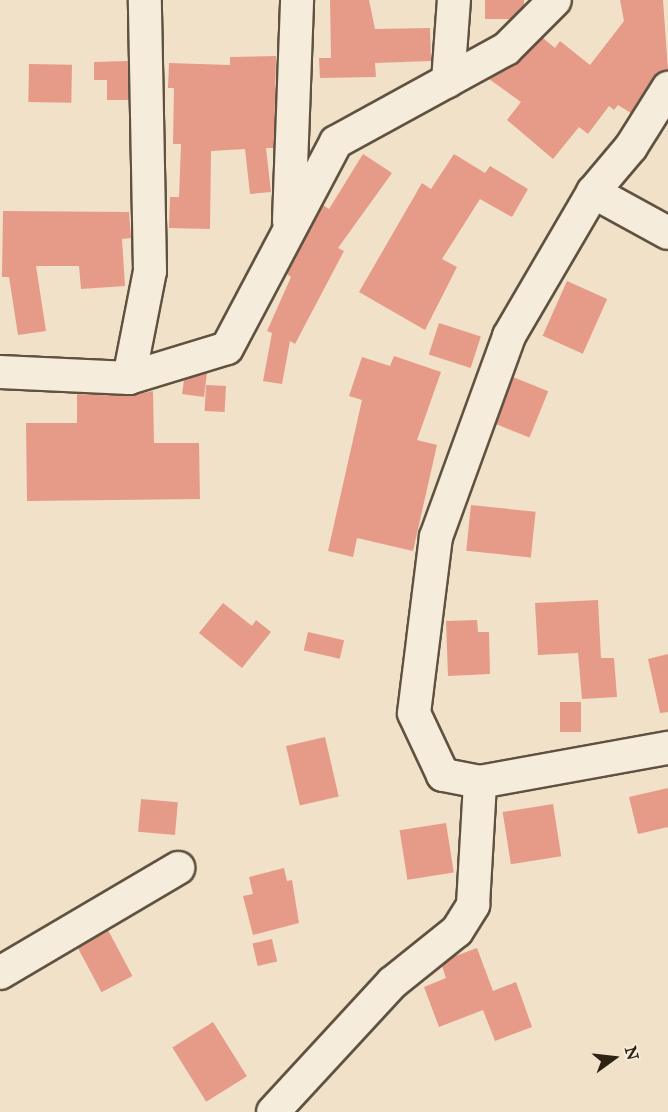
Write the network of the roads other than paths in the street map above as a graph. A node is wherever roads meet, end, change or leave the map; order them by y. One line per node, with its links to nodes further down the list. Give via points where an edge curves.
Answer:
1 (145, 0): 11 (street, via 150,271)
2 (297, 0): 8 (street)
3 (454, 0): 5 (street)
4 (555, 0): 5 (street, via 506,49)
5 (448, 81): 8 (street, via 336,142)
6 (668, 88): 7 (street, via 631,147)
7 (593, 192): 9 (street); 13 (street, via 508,336 436,537 414,713 443,775)
8 (289, 230): 11 (street, via 227,348)
9 (668, 233)
10 (0, 372): 11 (street)
11 (129, 378)
12 (668, 748): 13 (street)
13 (480, 782): 16 (street, via 473,905 457,931 392,983)
14 (178, 868): 15 (street)
15 (0, 973)
16 (273, 1112)

